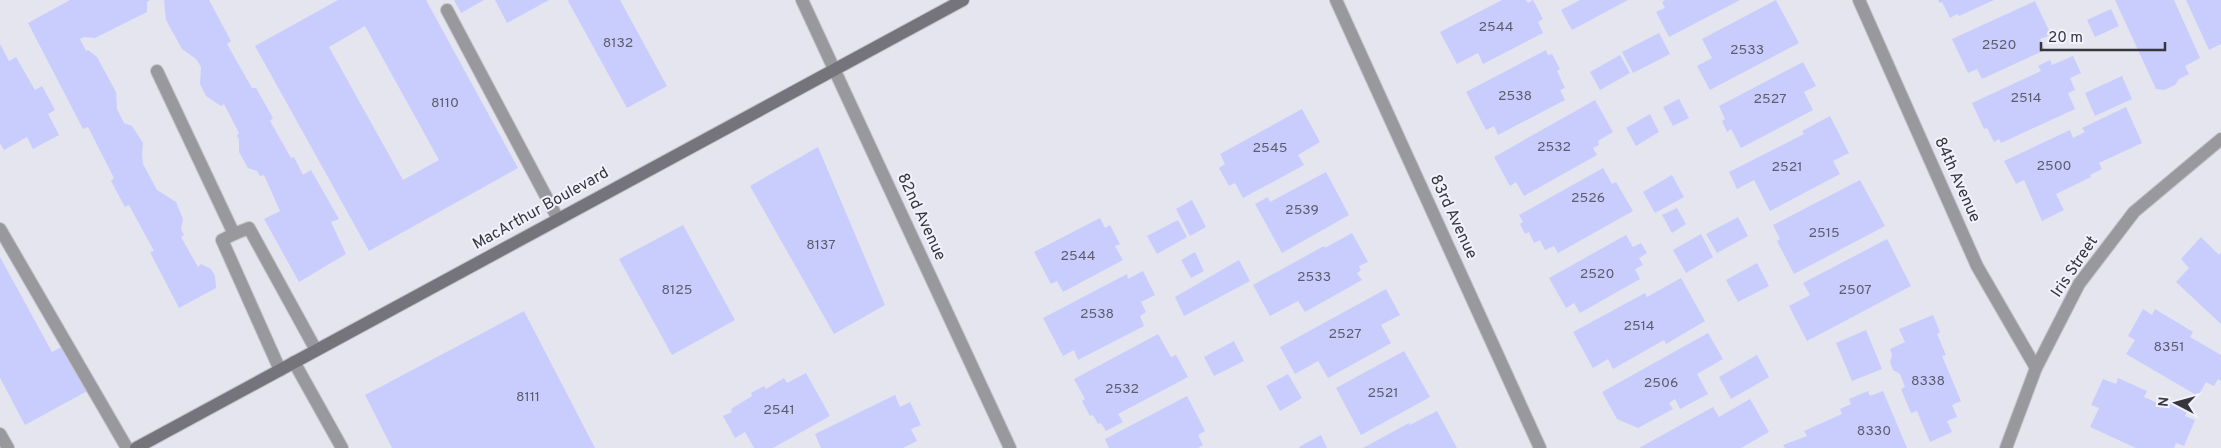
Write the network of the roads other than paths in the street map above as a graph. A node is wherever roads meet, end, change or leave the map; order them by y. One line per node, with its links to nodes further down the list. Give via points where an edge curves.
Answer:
1 (802, 0): 6 (street, 82nd Avenue)
2 (963, 0): 6 (main road, MacArthur Boulevard)
3 (1336, 0): 22 (street, 83rd Avenue)
4 (1859, 0): 14 (street, 84th Avenue, via 1977,266)
5 (447, 10): 9 (street)
6 (835, 68): 9 (main road, MacArthur Boulevard); 21 (street, 82nd Avenue)
7 (157, 71): 11 (street)
8 (2221, 139): 14 (street, Iris Street, via 2134,212 2079,284)
9 (558, 219): 12 (main road, MacArthur Boulevard)
10 (0, 229): 19 (street)
11 (234, 234): 12 (street, via 249,228); 15 (street, via 222,240)
12 (316, 350): 13 (main road, MacArthur Boulevard)
13 (294, 362): 15 (main road, MacArthur Boulevard); 20 (street)
14 (2036, 368): 23 (street, Iris Street)
15 (280, 370): 17 (main road, MacArthur Boulevard)
16 (0, 434): 18 (street)
17 (139, 447)
18 (8, 448)
19 (127, 448)
20 (342, 448)
21 (1010, 448)
22 (1540, 448)
23 (2006, 448)

